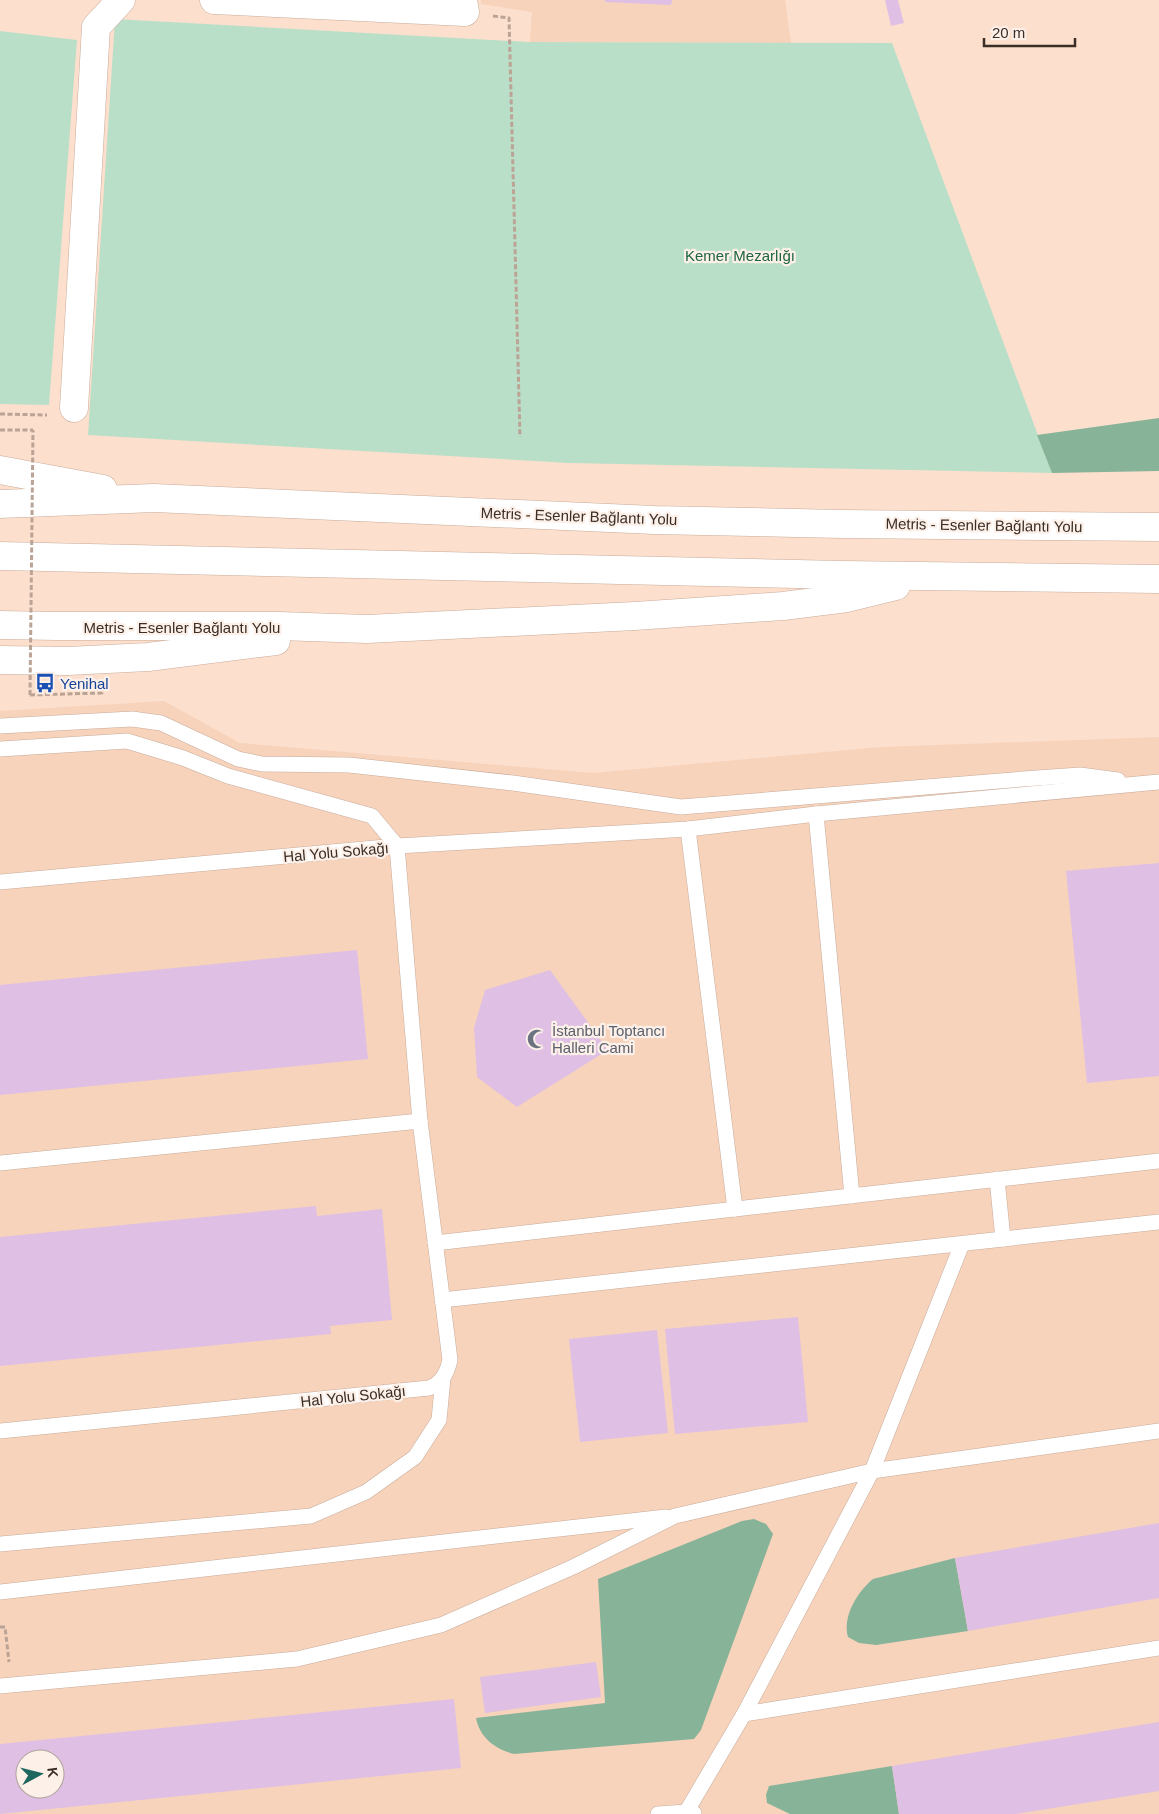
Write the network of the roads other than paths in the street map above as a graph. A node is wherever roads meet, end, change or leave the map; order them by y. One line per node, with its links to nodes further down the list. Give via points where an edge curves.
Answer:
1 (121, 0): 4 (main road, via 96,28)
2 (214, 0): 3 (main road)
3 (464, 6)
4 (74, 408)
5 (0, 470): 6 (main road)
6 (154, 498): 7 (main road, Metris - Esenler Bağlantı Yolu); 8 (main road, Metris - Esenler Bağlantı Yolu, via 654,520)
7 (0, 504)
8 (1159, 527)
9 (0, 556): 10 (main road, Metris - Esenler Bağlantı Yolu)
10 (931, 577): 11 (main road, Metris - Esenler Bağlantı Yolu); 13 (main road, Metris - Esenler Bağlantı Yolu, via 848,598 783,606)
11 (1159, 579)
12 (0, 624): 13 (main road, Metris - Esenler Bağlantı Yolu)
13 (367, 629): 14 (main road, via 148,657)
14 (0, 660)
15 (0, 726): 17 (lane, via 132,719 161,723 238,759 262,764 349,765 513,782 681,807 1080,775)
16 (0, 749): 20 (lane, via 127,741 228,776 372,816)
17 (1151, 782): 18 (lane)
18 (816, 814): 19 (lane); 26 (lane)
19 (688, 829): 20 (lane); 27 (lane)
20 (397, 846): 21 (lane, Hal Yolu Sokağı); 22 (lane, Hal Yolu Sokağı)
21 (0, 882)
22 (420, 1121): 24 (lane); 30 (lane, Hal Yolu Sokağı)
23 (1159, 1161): 25 (lane)
24 (0, 1163)
25 (997, 1179): 26 (lane); 29 (lane)
26 (852, 1196): 27 (lane)
27 (735, 1209): 30 (lane)
28 (1159, 1222): 29 (lane)
29 (1004, 1239): 31 (lane)
30 (435, 1243): 32 (lane, Hal Yolu Sokağı)
31 (962, 1244): 32 (lane); 36 (lane)
32 (442, 1300): 33 (lane, Hal Yolu Sokağı, via 450,1360)
33 (443, 1378): 34 (lane, Hal Yolu Sokağı, via 429,1388); 38 (lane, via 439,1420 415,1457 366,1492 311,1516)
34 (0, 1431)
35 (1159, 1431): 36 (lane)
36 (872, 1471): 37 (lane); 42 (lane)
37 (675, 1516): 39 (lane); 41 (lane, via 573,1568 441,1625 297,1659)
38 (0, 1544)
39 (0, 1592)
40 (1159, 1648): 42 (lane)
41 (6, 1686)
42 (744, 1714): 43 (lane)
43 (689, 1813): 44 (lane)
44 (658, 1814)

